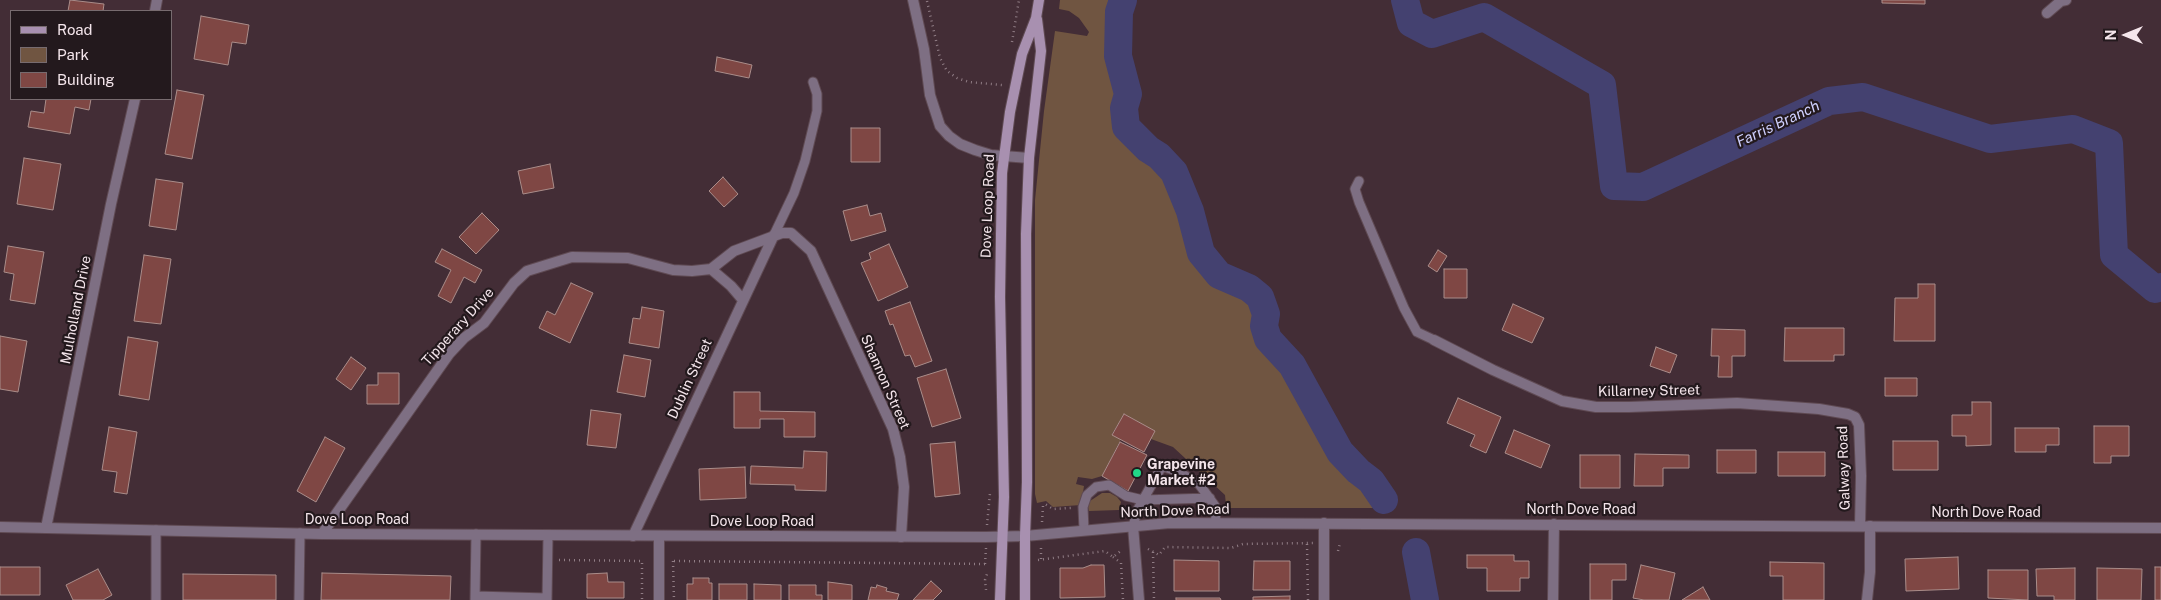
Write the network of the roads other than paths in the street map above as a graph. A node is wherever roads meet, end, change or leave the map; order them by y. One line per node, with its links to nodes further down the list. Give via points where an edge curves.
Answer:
1 (913, 0): 8 (street, via 930,95 940,126 960,144 990,155)
2 (1040, 0): 5 (main road, Dove Loop Road)
3 (2066, 0): 4 (street)
4 (2047, 13)
5 (1036, 18): 8 (main road, Dove Loop Road, via 1022,54); 9 (main road, Dove Loop Road, via 1040,51)
6 (813, 82): 11 (lane, via 817,111 805,161)
7 (135, 100): 24 (street, Mulholland Drive)
8 (1003, 156): 9 (street); 36 (main road, Dove Loop Road, via 1000,297 1004,497)
9 (1029, 158): 34 (main road, Dove Loop Road)
10 (1358, 181): 14 (lane, via 1359,202 1404,308 1417,332)
11 (774, 235): 12 (street, via 734,251); 13 (street, Dublin Street); 35 (street, Shannon Street, via 791,233 811,251 893,429 904,487)
12 (711, 269): 13 (street); 29 (street, Tipperary Drive, via 673,270 628,258 572,257 526,271 484,323 449,354)
13 (742, 300): 32 (street, Dublin Street)
14 (1434, 340): 15 (street, Killarney Street, via 1562,401 1629,407 1738,403)
15 (1848, 414): 22 (street, Galway Road, via 1856,418 1859,425)
16 (1210, 498): 17 (lane); 17 (lane, via 1199,484 1162,466); 19 (lane, via 1215,506)
17 (1143, 500): 21 (lane); 27 (lane, via 1126,496 1109,485 1096,487 1087,495 1083,507)
18 (1324, 522): 19 (street, North Dove Road); 20 (street, North Dove Road); 45 (street)
19 (1216, 523): 21 (street, North Dove Road)
20 (1554, 524): 22 (street, North Dove Road); 46 (street)
21 (1133, 526): 27 (street, North Dove Road); 44 (street)
22 (1865, 526): 25 (street, North Dove Road); 47 (street, Galway Road, via 1870,572)
23 (0, 527): 24 (street, Dove Loop Road)
24 (46, 528): 26 (street, Dove Loop Road)
25 (2161, 528)
26 (156, 530): 28 (street, Dove Loop Road); 39 (lane)
27 (1084, 530): 34 (street, North Dove Road)
28 (300, 533): 29 (street, Dove Loop Road); 40 (lane)
29 (322, 534): 30 (street, Dove Loop Road)
30 (476, 534): 31 (street, Dove Loop Road); 37 (lane)
31 (548, 536): 32 (street, Dove Loop Road); 38 (lane)
32 (633, 536): 33 (street, Dove Loop Road)
33 (659, 536): 35 (street, Dove Loop Road); 41 (street)
34 (1024, 536): 36 (street, North Dove Road); 43 (main road, Dove Loop Road)
35 (901, 537): 36 (street, Dove Loop Road)
36 (1001, 537): 42 (main road)
37 (475, 598): 38 (lane)
38 (547, 599)
39 (156, 600)
40 (298, 600)
41 (659, 600)
42 (1000, 600)
43 (1025, 600)
44 (1139, 600)
45 (1324, 600)
46 (1553, 600)
47 (1867, 600)

